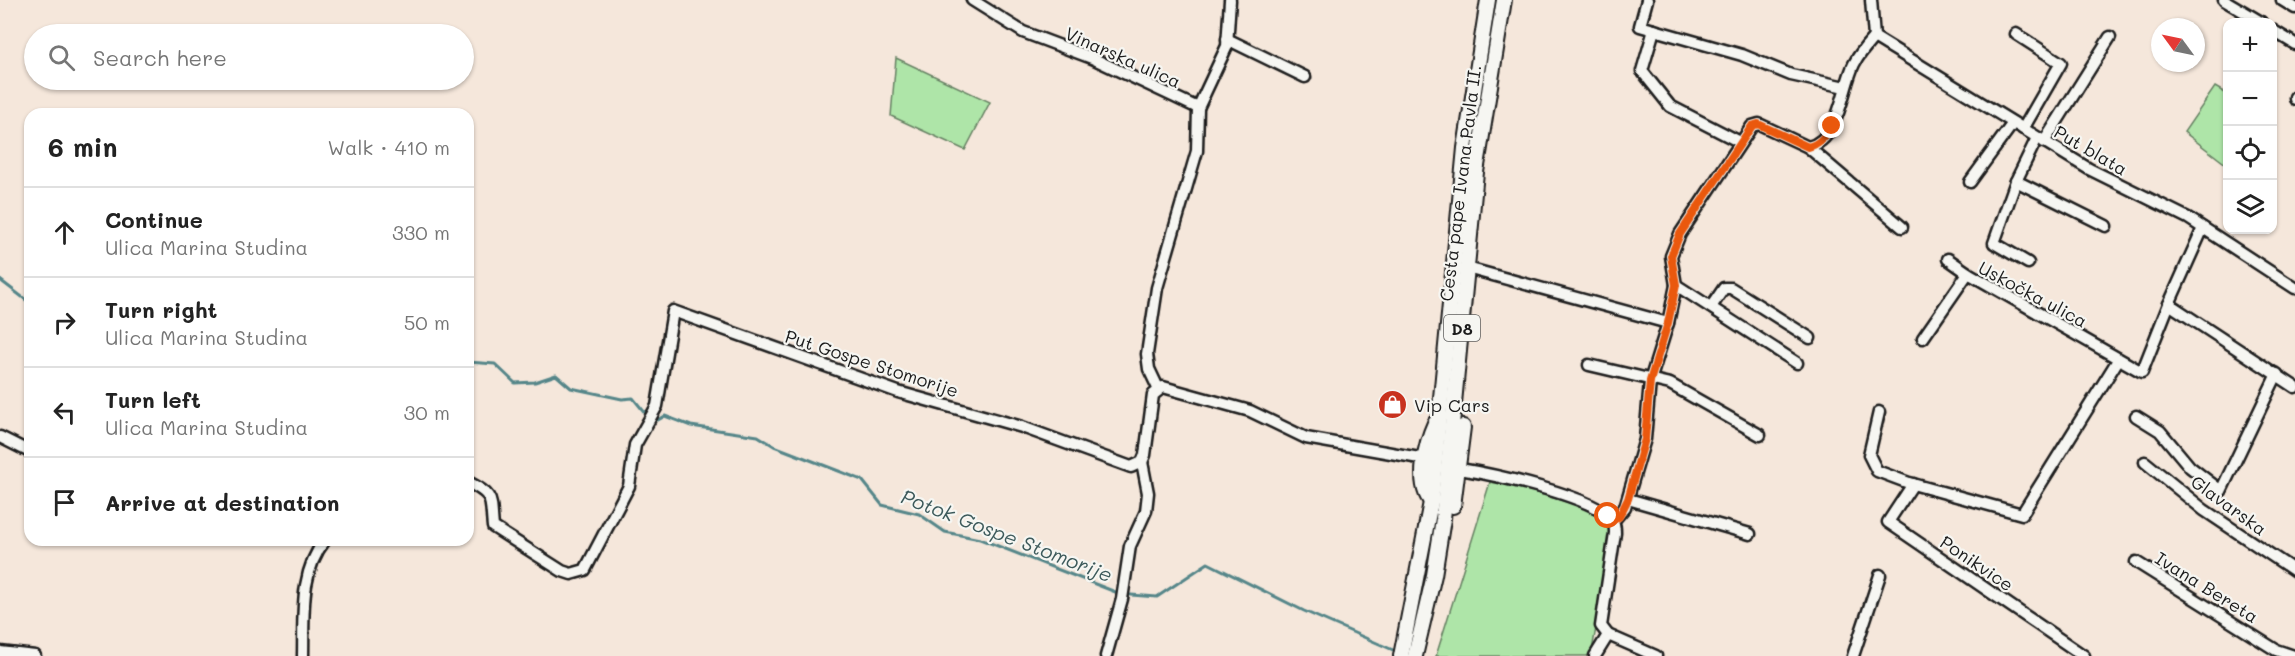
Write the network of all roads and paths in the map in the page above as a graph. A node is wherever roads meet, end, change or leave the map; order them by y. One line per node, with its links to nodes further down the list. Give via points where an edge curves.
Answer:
1 (972, 0): 20 (street, Vinarska ulica, via 1023,32 1092,58)
2 (1230, 0): 16 (street)
3 (1488, 0): 51 (main road, Cesta pape Ivana Pavla II. / D8, via 1465,148)
4 (1504, 0): 33 (main road, Cesta pape Ivana Pavla II. / D8, via 1485,106)
5 (1647, 0): 11 (street, via 1640,26)
6 (1871, 0): 14 (street)
7 (2224, 0): 10 (street)
8 (2283, 0): 9 (street)
9 (2295, 8)
10 (2254, 18)
11 (1654, 30): 19 (street, via 1743,55 1791,75); 24 (street, via 1642,70 1670,106)
12 (2277, 33): 17 (street)
13 (2016, 34): 22 (street, via 2061,63)
14 (1874, 37): 19 (street, via 1855,62); 21 (street, Put blata)
15 (2110, 37): 23 (street)
16 (1227, 39): 18 (street); 20 (street)
17 (2295, 44)
18 (1305, 77)
19 (1845, 87): 25 (street, via 1832,126 1815,146)
20 (1198, 108): 49 (street, via 1197,151 1156,288 1147,354)
21 (2013, 123): 22 (street, Put blata); 27 (street)
22 (2024, 129): 23 (street, Put blata)
23 (2040, 140): 26 (street); 30 (street, Put blata)
24 (1740, 142): 25 (street, via 1758,124); 35 (street, via 1680,234 1671,256)
25 (1808, 147): 29 (street)
26 (2016, 181): 28 (street); 32 (street, via 1994,243)
27 (1970, 182)
28 (2106, 226)
29 (1902, 227)
30 (2203, 228): 36 (street, Put blata); 37 (street)
31 (1948, 259): 34 (street)
32 (2028, 263)
33 (1467, 268): 39 (street); 42 (main road, Cesta pape Ivana Pavla II. / D8)
34 (1968, 273): 41 (street, Uskočka ulica); 43 (street, Uskočka ulica)
35 (1676, 285): 38 (street); 39 (street)
36 (2295, 288)
37 (2169, 304): 43 (street, Uskočka ulica, via 2142,372); 46 (street)
38 (1711, 307): 40 (street, via 1724,288 1731,288); 44 (street)
39 (1668, 323): 47 (street)
40 (1810, 338)
41 (1923, 338)
42 (1459, 360): 59 (main road, via 1465,387); 64 (main road, Cesta pape Ivana Pavla II. / D8)
43 (2118, 360): 60 (street, via 2022,514)
44 (1797, 363)
45 (1589, 365): 47 (street)
46 (2277, 374): 48 (street); 52 (street, via 2221,491 2190,467 2160,431)
47 (1650, 381): 53 (street, via 1670,384); 62 (street, via 1645,439)
48 (2295, 387)
49 (1158, 388): 56 (street, via 1171,387 1250,411 1306,438); 57 (street, via 1153,395)
50 (1879, 412): 60 (street, via 1869,455 1877,471)
51 (1441, 414): 56 (main road, via 1431,433); 63 (main road, Cesta pape Ivana Pavla II. / D8)
52 (2136, 416)
53 (1760, 435)
54 (0, 437): 55 (street)
55 (24, 449)
56 (1425, 459): 63 (main road, via 1424,489)
57 (1142, 462): 61 (street, Put Gospe Stomorije, via 1131,467 1117,464 1022,427 898,392 673,311 657,406 636,445 628,486 585,570 571,574 562,571 506,537 493,526 492,501 487,492); 75 (street, via 1148,493 1146,511 1130,546 1122,599)
58 (2145, 462): 69 (street, Glavarska, via 2204,510)
59 (1460, 468): 64 (main road, via 1454,503); 65 (street, via 1573,498)
60 (1913, 484): 81 (street, Ponikvice, via 1888,522)
61 (474, 485)
62 (1628, 499): 65 (street, via 1619,517); 66 (street)
63 (1431, 502): 76 (main road, Cesta pape Ivana Pavla II. / D8)
64 (1443, 519): 77 (main road, Cesta pape Ivana Pavla II. / D8)
65 (1613, 520): 71 (street, via 1615,533 1600,622)
66 (1750, 534)
67 (320, 546): 74 (street, via 305,581)
68 (2136, 562): 82 (street, Ivana Bereta, via 2276,650)
69 (2295, 571)
70 (1880, 575): 80 (street)
71 (1608, 635): 78 (street); 79 (street)
72 (0, 652): 73 (street)
73 (34, 656)
74 (303, 656)
75 (1106, 656)
76 (1401, 656)
77 (1415, 656)
78 (1595, 656)
79 (1656, 656)
80 (1853, 656)
81 (2084, 656)
82 (2294, 656)

